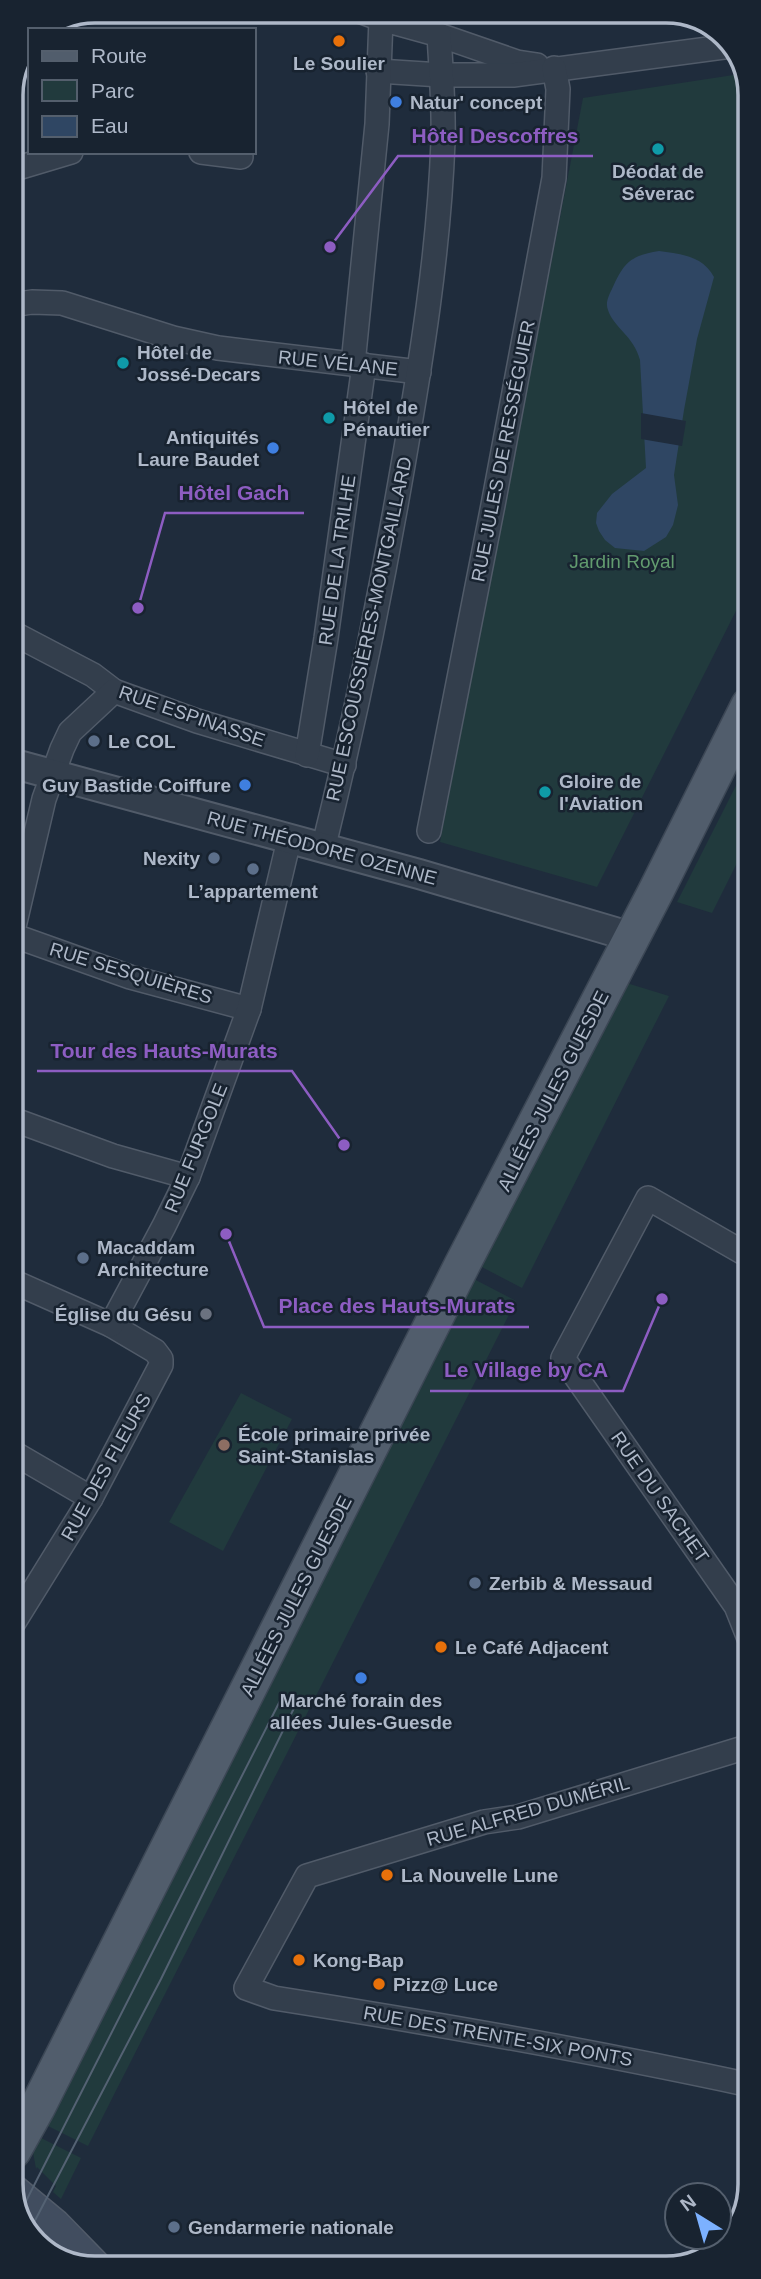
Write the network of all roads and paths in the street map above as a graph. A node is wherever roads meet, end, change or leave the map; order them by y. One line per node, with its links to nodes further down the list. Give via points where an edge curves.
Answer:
1 (381, 23): 6 (street, RUE DE LA TRILHE)
2 (404, 23): 3 (street)
3 (439, 36): 5 (street, via 517,62); 7 (street, RUE ESCOUSSIÈRES-MONTGAILLARD)
4 (720, 47): 5 (street)
5 (554, 68): 7 (street, via 513,75); 22 (street, RUE JULES DE RESSÉGUIER, via 558,89 554,178)
6 (378, 71): 7 (street); 13 (street, RUE DE LA TRILHE)
7 (441, 75): 14 (street, RUE ESCOUSSIÈRES-MONTGAILLARD, via 443,139 436,234)
8 (64, 154): 11 (street)
9 (214, 154): 10 (street)
10 (241, 158)
11 (23, 166)
12 (23, 303): 13 (street, RUE VÉLANE, via 62,303 173,338 241,351)
13 (358, 365): 14 (street, RUE VÉLANE); 18 (street, RUE DE LA TRILHE, via 326,638)
14 (419, 372): 19 (street, RUE ESCOUSSIÈRES-MONTGAILLARD, via 386,568)
15 (23, 638): 16 (street, RUE ESPINASSE, via 93,674)
16 (114, 691): 18 (street, RUE ESPINASSE); 21 (street, via 70,732)
17 (738, 727): 26 (main road, ALLÉES JULES GUESDE)
18 (307, 755): 19 (street, RUE ESPINASSE)
19 (344, 765): 24 (street, RUE ESCOUSSIÈRES-MONTGAILLARD)
20 (23, 766): 21 (street, RUE THÉODORE OZENNE)
21 (52, 774): 23 (street, RUE THÉODORE OZENNE); 25 (street, RUE SESQUIÈRES)
22 (429, 831)
23 (289, 840): 24 (street, RUE THÉODORE OZENNE); 28 (street, RUE FURGOLE)
24 (323, 849): 26 (street, RUE THÉODORE OZENNE)
25 (23, 888)
26 (632, 937): 41 (main road, ALLÉES JULES GUESDE)
27 (23, 939): 28 (street, RUE SESQUIÈRES, via 130,976)
28 (248, 1009): 30 (street, RUE FURGOLE)
29 (23, 1123): 30 (street)
30 (188, 1177): 33 (street, RUE FURGOLE)
31 (738, 1250): 37 (street, RUE DU SACHET, via 648,1198 563,1358)
32 (23, 1286): 33 (street, RUE DES FLEURS)
33 (111, 1325): 35 (street, RUE DES FLEURS, via 155,1351 161,1366)
34 (23, 1458): 35 (street)
35 (91, 1498): 36 (street, RUE DES FLEURS)
36 (23, 1608)
37 (738, 1611)
38 (738, 1750): 39 (street, RUE ALFRED DUMÉRIL, via 307,1876)
39 (246, 1988): 40 (street, RUE DES TRENTE-SIX PONTS, via 274,1998 454,2027)
40 (738, 2082)
41 (23, 2131)
42 (24, 2200): 43 (main road)
43 (84, 2255)

